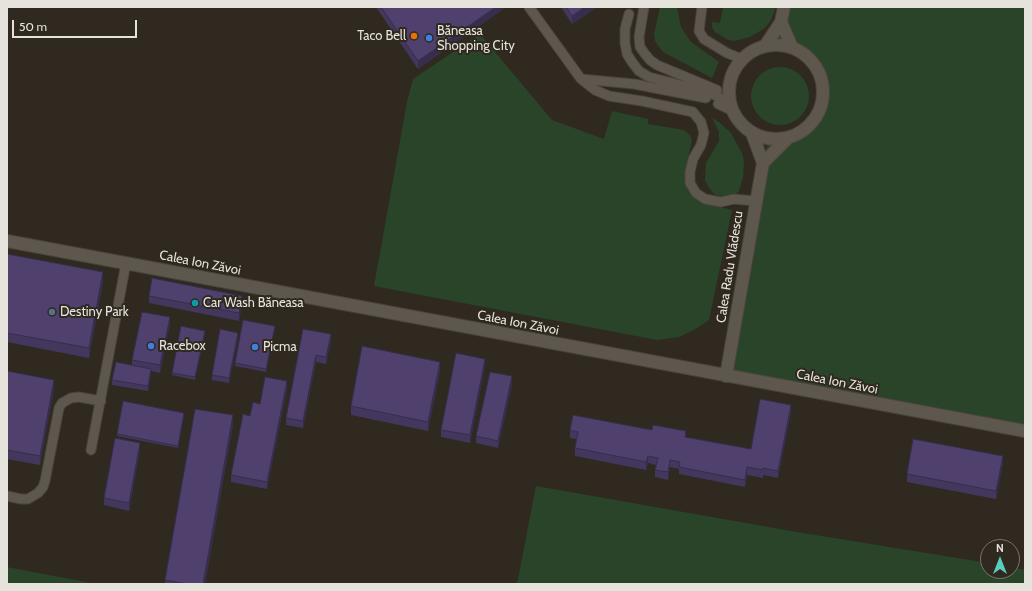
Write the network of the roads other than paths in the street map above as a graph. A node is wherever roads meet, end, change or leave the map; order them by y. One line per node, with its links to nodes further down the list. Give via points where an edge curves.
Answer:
1 (529, 7): 10 (lane)
2 (644, 7): 11 (lane, via 639,42 650,60)
3 (702, 7): 9 (lane, via 699,30 704,39)
4 (784, 7): 6 (street)
5 (628, 14): 11 (lane, via 625,29 627,54 640,70 649,77 710,93)
6 (781, 22): 7 (street); 8 (street)
7 (765, 46): 8 (street); 9 (street, via 752,50)
8 (792, 48): 13 (street, via 806,56 817,69 821,78 823,97 813,121 803,131)
9 (742, 59): 11 (street, via 729,81)
10 (581, 79): 11 (lane, via 634,84); 15 (lane, via 595,90 609,96 642,100 693,112 701,122 704,133 690,172 690,183 696,193 705,200)
11 (729, 102): 12 (street, via 736,119)
12 (752, 133): 13 (street, via 768,139); 14 (street)
13 (787, 139): 14 (street)
14 (763, 163): 15 (street, Calea Radu Vlădescu)
15 (755, 201): 18 (street, Calea Radu Vlădescu)
16 (7, 241): 17 (street, Calea Ion Zăvoi)
17 (126, 263): 18 (street, Calea Ion Zăvoi); 19 (lane)
18 (726, 376): 20 (street, Calea Ion Zăvoi)
19 (101, 401): 21 (lane); 22 (lane, via 78,397 66,399 62,403 43,487 28,499)
20 (1025, 431)
21 (91, 450)
22 (7, 496)

